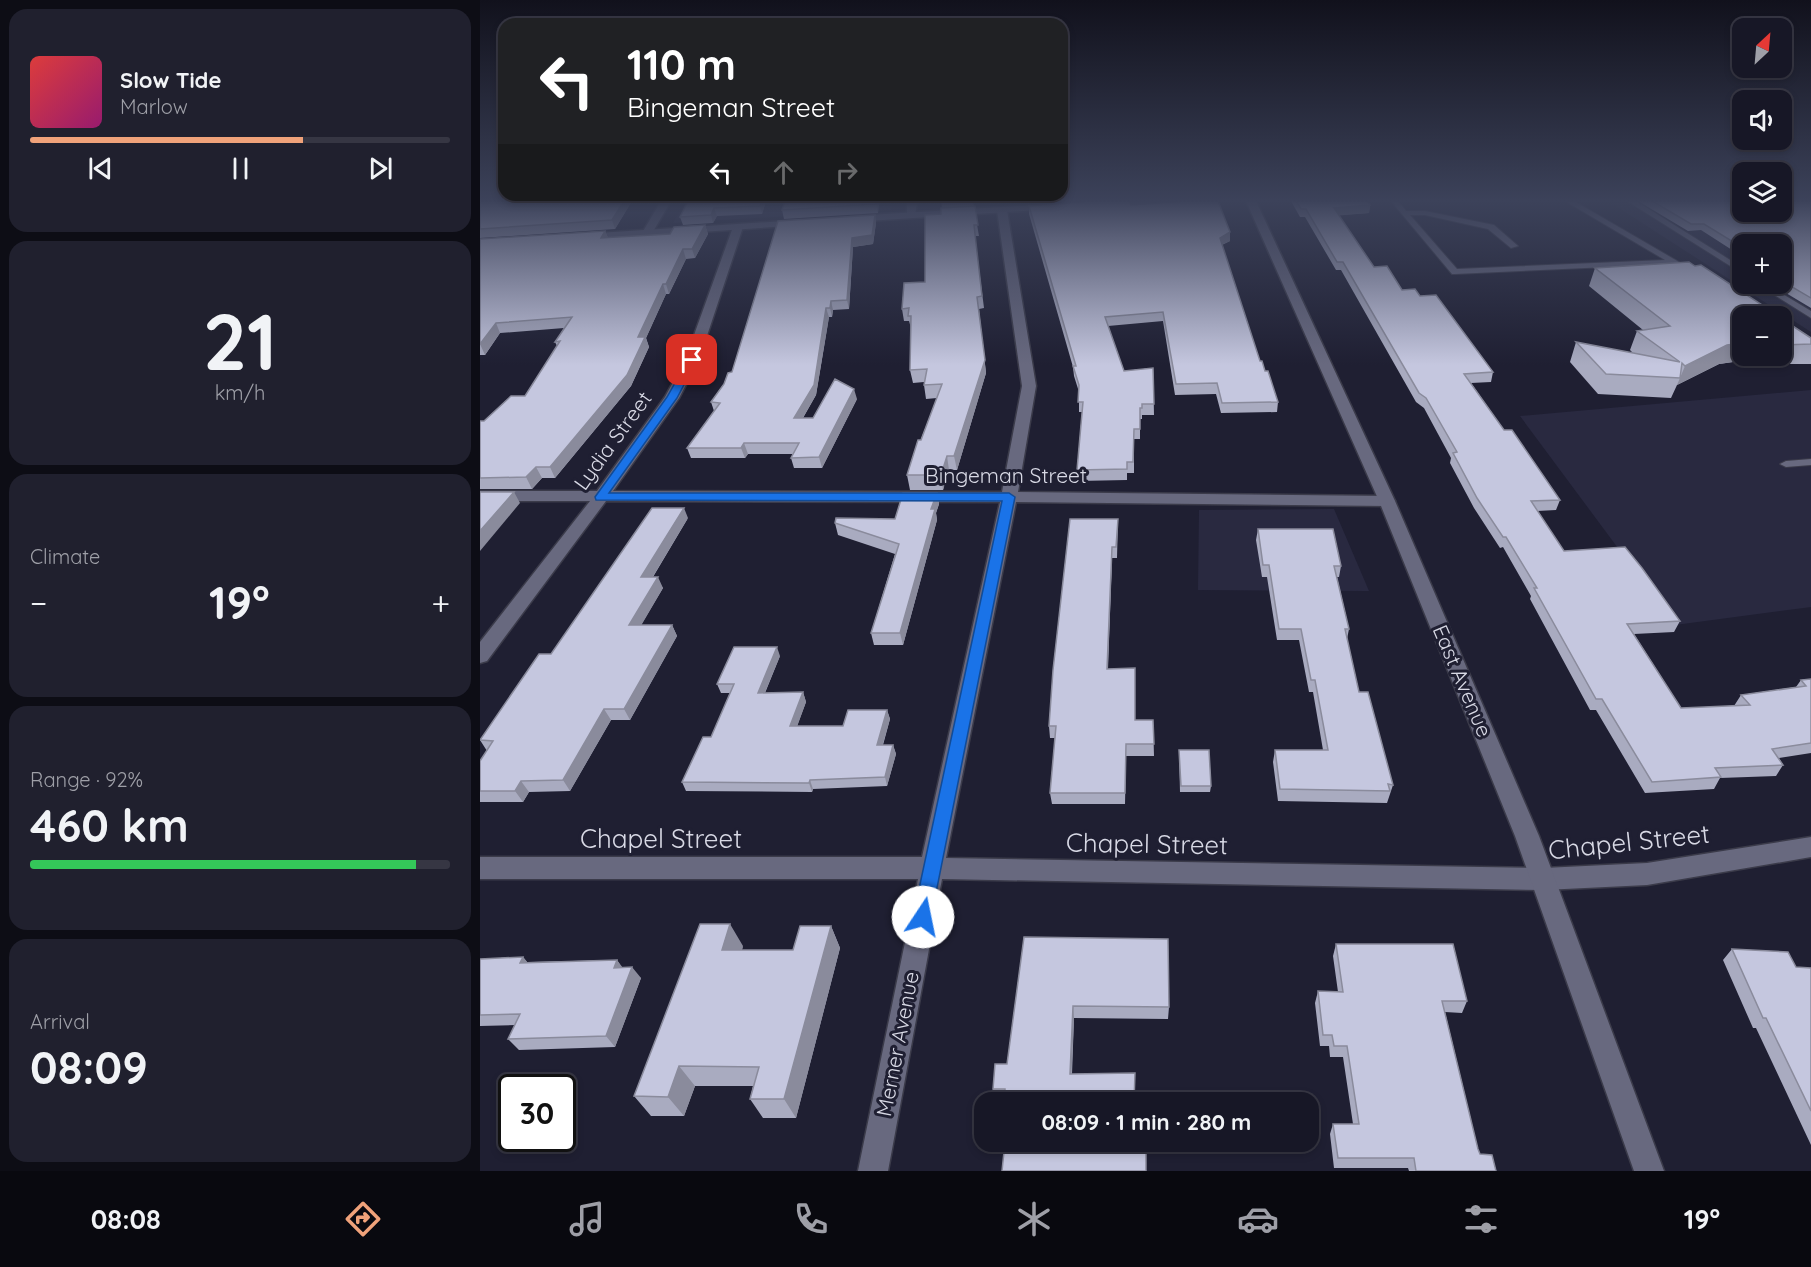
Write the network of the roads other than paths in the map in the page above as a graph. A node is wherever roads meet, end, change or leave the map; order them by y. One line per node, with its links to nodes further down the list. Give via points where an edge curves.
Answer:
1 (728, 256): 15 (street, Lydia Street, via 692,360 672,398)
2 (1009, 256): 16 (street, Merner Avenue, via 1029,386)
3 (1276, 256): 17 (street, East Avenue)
4 (1441, 256): 7 (lane, via 1455,272)
5 (1664, 256): 7 (lane)
6 (1717, 256): 8 (lane)
7 (1675, 262): 9 (lane)
8 (1732, 265)
9 (1684, 268)
10 (1777, 294): 11 (lane)
11 (1811, 315)
12 (1811, 462): 13 (lane)
13 (1786, 464)
14 (480, 496): 15 (street, Bingeman Street)
15 (601, 497): 16 (street, Bingeman Street); 18 (street, Lydia Street)
16 (1009, 497): 17 (street, Bingeman Street); 21 (street, Merner Avenue)
17 (1388, 501): 22 (street, East Avenue)
18 (480, 656)
19 (1811, 847): 22 (street, Chapel Street, via 1647,874)
20 (480, 868): 21 (street, Chapel Street)
21 (933, 868): 22 (street, Chapel Street); 23 (street, Merner Avenue)
22 (1544, 879): 24 (street, East Avenue)
23 (873, 1171)
24 (1649, 1171)

